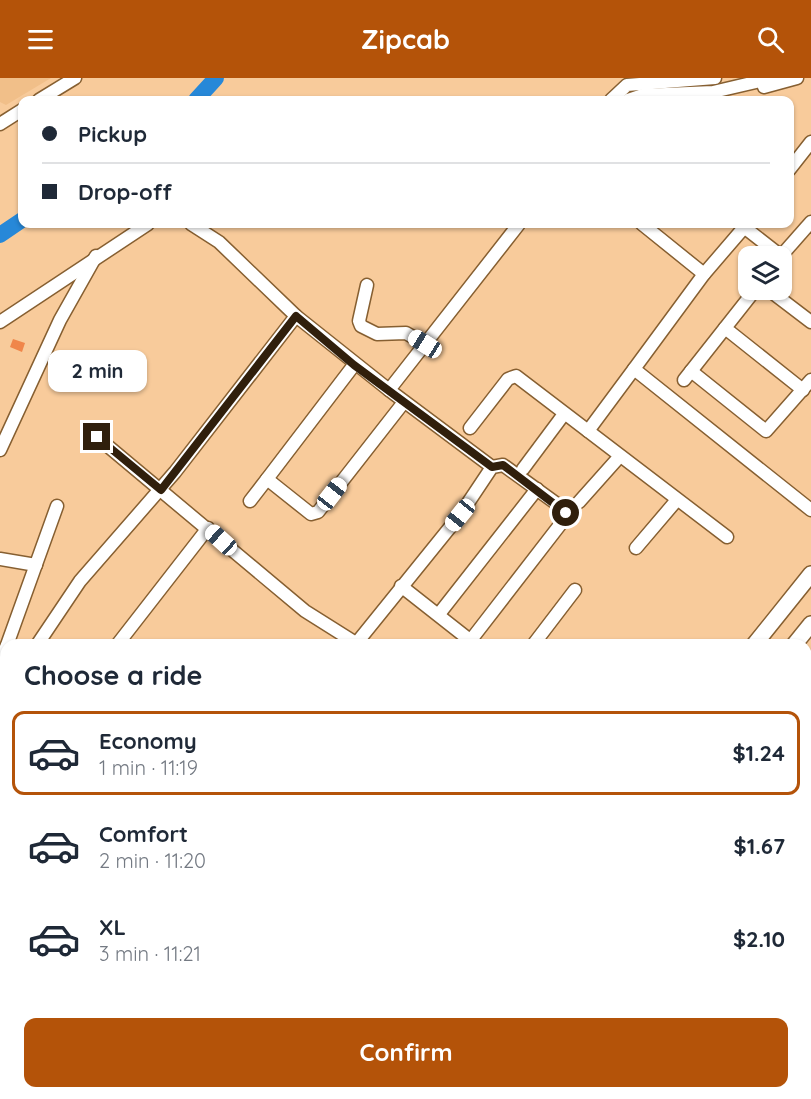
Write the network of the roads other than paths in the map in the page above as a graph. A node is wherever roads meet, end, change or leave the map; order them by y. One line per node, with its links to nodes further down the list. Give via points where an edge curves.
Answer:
1 (75, 78): 6 (street)
2 (714, 78): 5 (street); 7 (street, via 627,85)
3 (773, 78): 5 (street)
4 (797, 78): 5 (street, via 747,92)
5 (713, 92): 8 (street)
6 (46, 96)
7 (615, 96)
8 (640, 96)
9 (18, 112): 10 (street)
10 (1, 123)
11 (811, 142): 12 (street)
12 (794, 164)
13 (811, 222): 20 (street)
14 (142, 228): 23 (street)
15 (196, 228): 28 (street, via 240,260)
16 (516, 228): 32 (street)
17 (647, 228): 24 (street)
18 (742, 228): 24 (street)
19 (748, 228): 21 (street)
20 (807, 236): 22 (street)
21 (769, 246)
22 (792, 248)
23 (96, 256): 29 (street); 40 (street)
24 (704, 274): 34 (street)
25 (367, 285): 32 (street, via 361,326 377,334 406,333)
26 (747, 300): 31 (street)
27 (782, 300): 30 (street)
28 (296, 316): 33 (street); 49 (street)
29 (0, 322)
30 (811, 322)
31 (725, 328): 35 (street); 35 (street, via 687,375 766,431)
32 (425, 344): 36 (street)
33 (354, 365): 36 (street); 47 (street)
34 (634, 369): 41 (street); 54 (street)
35 (807, 385)
36 (389, 390): 37 (street)
37 (404, 402): 45 (street); 47 (street, via 318,512 311,514 303,509)
38 (564, 414): 39 (street, via 512,376); 41 (street); 46 (street)
39 (470, 428)
40 (5, 429): 43 (street)
41 (588, 431): 44 (street)
42 (97, 437): 49 (street)
43 (0, 450)
44 (620, 456): 51 (street); 52 (street)
45 (492, 467): 48 (street, via 503,465); 61 (street, via 460,515)
46 (523, 469)
47 (267, 479): 50 (street)
48 (537, 489): 63 (street); 71 (street, via 564,509 566,518)
49 (161, 490): 55 (street); 66 (street, via 80,581)
50 (250, 501)
51 (676, 501): 56 (street); 57 (street)
52 (579, 502)
53 (57, 506): 59 (street)
54 (811, 510)
55 (208, 528): 67 (street); 68 (street, via 305,611)
56 (727, 537)
57 (636, 548)
58 (0, 559): 59 (street)
59 (36, 565): 65 (street)
60 (811, 574): 73 (main road)
61 (401, 586): 63 (street); 69 (street)
62 (575, 590): 72 (street)
63 (439, 614): 70 (street)
64 (811, 624): 74 (main road)
65 (9, 639)
66 (41, 639)
67 (122, 639)
68 (349, 639)
69 (361, 639)
70 (466, 639)
71 (475, 639)
72 (538, 639)
73 (759, 639)
74 (799, 639)

